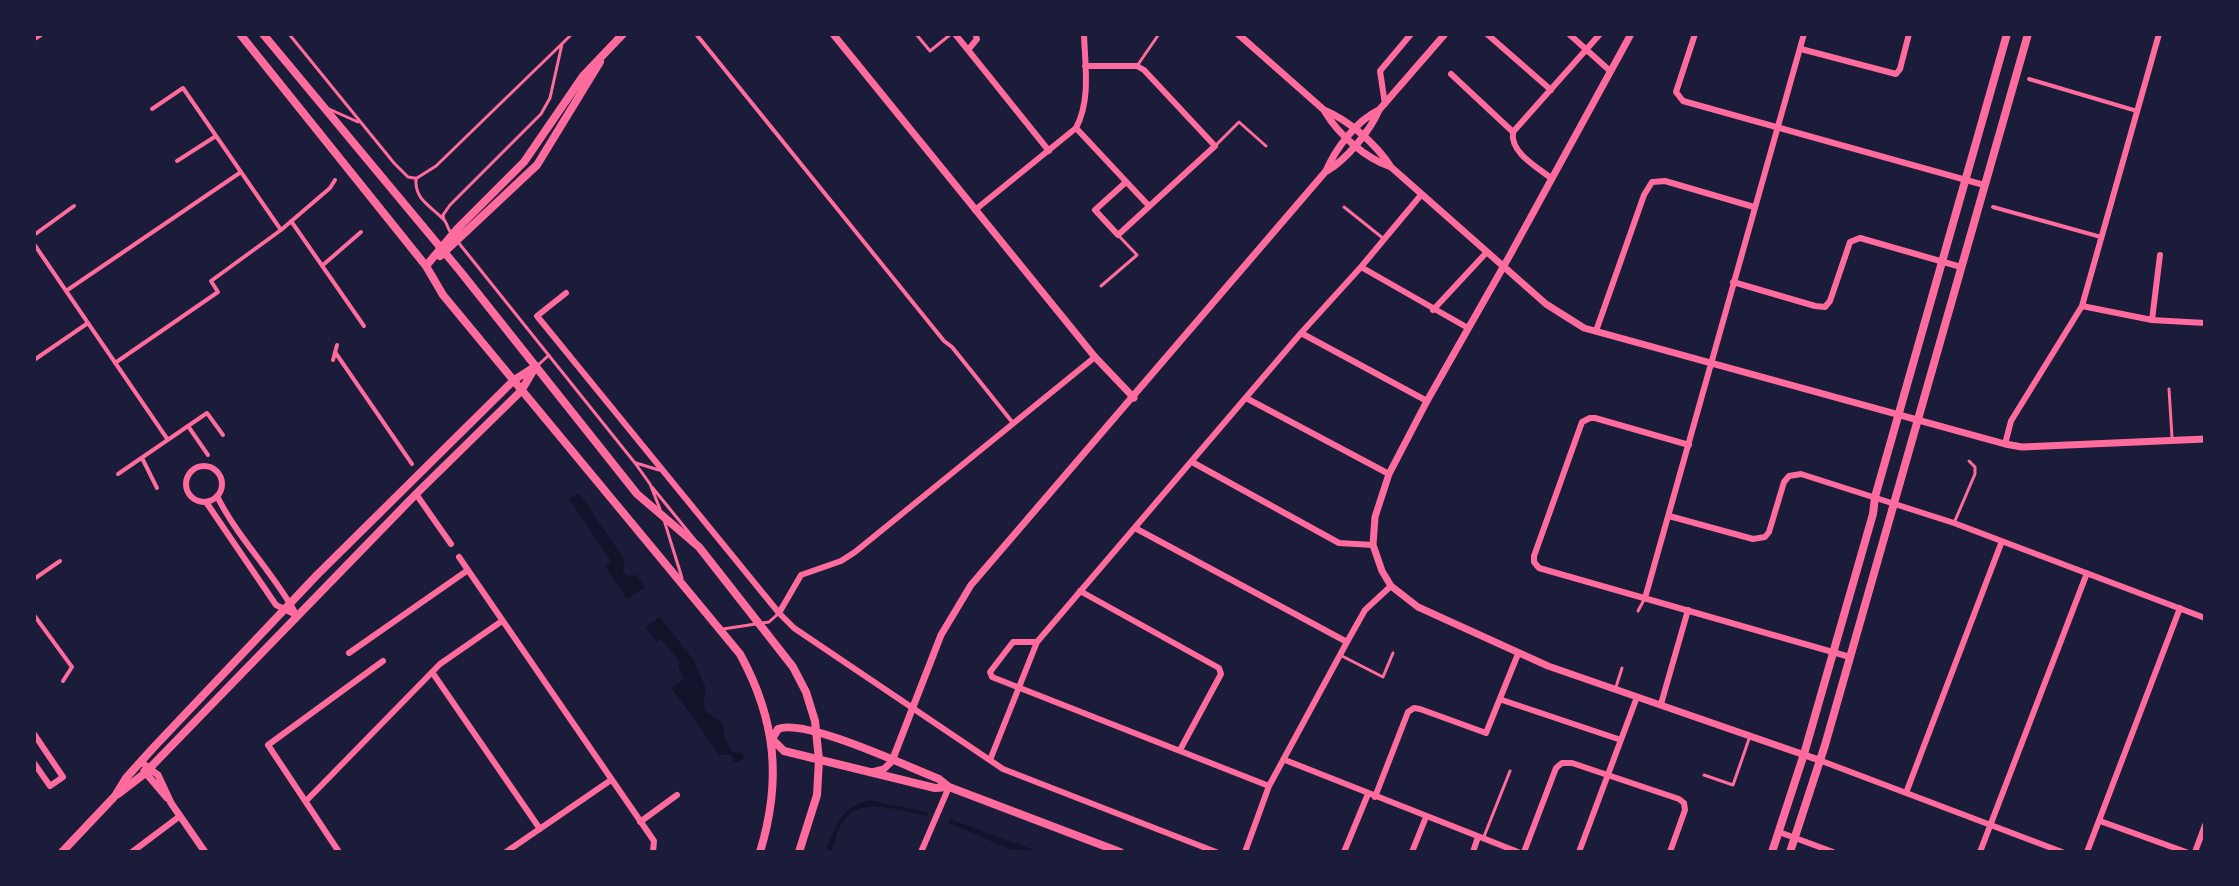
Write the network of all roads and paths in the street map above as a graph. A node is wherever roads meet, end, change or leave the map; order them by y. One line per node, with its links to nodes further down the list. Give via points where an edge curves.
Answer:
1 (39, 34): 27 (main road)
2 (240, 34): 84 (main road)
3 (263, 34): 38 (main road)
4 (289, 34): 43 (lane)
5 (572, 34): 28 (lane)
6 (623, 34): 76 (main road, via 604,52 537,165)
7 (696, 34): 118 (street)
8 (833, 34): 68 (street)
9 (916, 34): 10 (lane, via 930,51)
10 (953, 34): 30 (street)
11 (975, 34): 30 (street)
12 (1084, 34): 32 (street)
13 (1159, 34): 33 (lane)
14 (1238, 34): 41 (street)
15 (1411, 34): 39 (street, via 1380,71)
16 (1445, 34): 39 (street)
17 (1487, 34): 37 (street)
18 (1569, 34): 31 (street)
19 (1600, 34): 31 (street)
20 (1631, 34): 34 (street)
21 (1695, 34): 45 (street, via 1676,92 1679,98)
22 (1804, 34): 29 (street)
23 (1909, 34): 29 (street, via 1900,69 1891,75)
24 (2007, 34): 59 (main road)
25 (2028, 34): 61 (main road)
26 (2159, 34): 42 (street)
27 (34, 37)
28 (562, 44): 56 (lane, via 436,166); 70 (lane, via 550,98 541,114 450,205)
29 (1801, 49): 45 (street)
30 (968, 50): 52 (street)
31 (1587, 50): 34 (street); 37 (street)
32 (1085, 66): 33 (street); 44 (street, via 1086,99)
33 (1137, 66): 50 (street)
34 (1609, 70): 57 (street)
35 (1451, 74): 46 (street)
36 (2029, 79): 42 (street)
37 (1551, 90): 46 (street)
38 (320, 103): 43 (lane); 79 (main road)
39 (1382, 107): 47 (street, via 1375,121)
40 (152, 109): 48 (street, via 183,88)
41 (1324, 110): 47 (street); 49 (street)
42 (2137, 111): 75 (street)
43 (362, 123): 56 (lane, via 402,172)
44 (1076, 128): 52 (street); 60 (street)
45 (1777, 128): 59 (street); 66 (street)
46 (1513, 132): 57 (street, via 1517,150)
47 (1358, 133): 49 (street); 54 (street)
48 (216, 136): 53 (street); 55 (street)
49 (1351, 141): 54 (street); 113 (street, via 1338,149 1326,171)
50 (1215, 146): 51 (lane, via 1239,122); 64 (street)
51 (1266, 146)
52 (1049, 151): 68 (street)
53 (177, 161)
54 (1391, 167): 62 (street)
55 (241, 172): 71 (street); 90 (street)
56 (416, 178): 70 (lane, via 417,191)
57 (1551, 178): 86 (street)
58 (335, 180): 69 (street)
59 (1966, 180): 61 (street); 82 (main road)
60 (1126, 182): 64 (street); 74 (street, via 1095,210)
61 (1984, 185): 87 (main road)
62 (1421, 195): 77 (street); 80 (street)
63 (74, 206): 73 (street)
64 (1149, 206): 74 (street)
65 (1344, 207): 77 (lane)
66 (1754, 207): 88 (street); 99 (street, via 1665,181 1652,182)
67 (1993, 207): 75 (street)
68 (975, 210): 104 (street)
69 (291, 221): 71 (street); 83 (street)
70 (444, 221): 76 (lane)
71 (281, 230): 107 (street, via 211,281 218,292)
72 (361, 232): 83 (street)
73 (34, 235)
74 (1118, 235): 89 (lane, via 1137,255)
75 (2101, 237): 92 (street)
76 (454, 238): 79 (main road); 103 (lane)
77 (1384, 239): 85 (street)
78 (34, 244): 90 (street)
79 (442, 251): 84 (main road); 109 (main road)
80 (1486, 253): 86 (street); 93 (street)
81 (2160, 255): 94 (street)
82 (1943, 262): 87 (street); 88 (street, via 1860,238 1850,242 1825,307); 116 (main road)
83 (323, 265): 97 (street)
84 (426, 266): 110 (main road, via 443,295)
85 (1361, 267): 93 (street); 100 (street)
86 (1503, 267): 98 (street); 99 (street, via 1562,316)
87 (1961, 267): 117 (main road)
88 (1733, 282): 108 (street)
89 (1101, 286)
90 (66, 291): 95 (street)
91 (566, 293): 132 (street, via 537,316)
92 (2082, 306): 94 (street); 124 (street, via 2011,421)
93 (1433, 310): 98 (street)
94 (2152, 320): 96 (street)
95 (88, 323): 105 (street); 107 (street)
96 (2205, 323)
97 (364, 326)
98 (1468, 328): 115 (street)
99 (1596, 331): 108 (street)
100 (1301, 333): 114 (street); 115 (street)
101 (337, 345): 102 (street)
102 (335, 352): 106 (street); 131 (street)
103 (549, 355): 109 (lane); 130 (lane)
104 (1095, 357): 113 (street); 118 (street)
105 (34, 360)
106 (333, 360)
107 (115, 363): 122 (street)
108 (1711, 364): 116 (street); 125 (street)
109 (536, 366): 110 (main road); 111 (main road); 143 (main road, via 637,494)
110 (514, 380): 111 (main road); 154 (main road)
111 (522, 389): 137 (main road); 156 (main road)
112 (2169, 389): 123 (lane)
113 (1134, 398): 191 (street, via 971,585 941,635)
114 (1246, 398): 129 (street); 134 (street)
115 (1427, 401): 134 (street)
116 (1899, 416): 117 (street); 139 (main road)
117 (1917, 421): 124 (street); 141 (main road)
118 (1013, 423): 166 (street, via 855,552 801,575)
119 (188, 426): 120 (street, via 207,413); 122 (street); 126 (street)
120 (223, 435)
121 (2205, 439): 123 (street)
122 (168, 440): 127 (street)
123 (2172, 440): 124 (street)
124 (2005, 444)
125 (1689, 445): 142 (street); 160 (street, via 1586,419 1534,556 1545,571)
126 (208, 455)
127 (142, 458): 133 (street); 136 (street)
128 (1969, 461): 144 (lane, via 1975,474)
129 (1192, 462): 145 (street); 148 (street, via 1339,543)
130 (635, 463): 132 (lane); 135 (lane)
131 (412, 464)
132 (663, 471): 166 (street)
133 (118, 474)
134 (1389, 474): 148 (street, via 1375,517)
135 (650, 484): 143 (lane); 149 (lane)
136 (157, 488)
137 (416, 494): 147 (street); 168 (main road)
138 (217, 496): 140 (street); 140 (street, via 217,473 197,468 186,487 193,498); 159 (street)
139 (1875, 497): 141 (street); 142 (street, via 1801,474 1789,476 1769,532 1753,539); 176 (main road)
140 (206, 502): 161 (street)
141 (1894, 504): 144 (street); 181 (main road)
142 (1669, 516): 160 (street)
143 (664, 519): 149 (main road); 156 (lane)
144 (1954, 523): 146 (street)
145 (1135, 528): 158 (street); 175 (street)
146 (2002, 541): 153 (street); 215 (street)
147 (451, 544)
148 (1373, 545): 157 (street)
149 (699, 547): 172 (main road)
150 (459, 557): 152 (street)
151 (60, 561): 155 (street)
152 (468, 570): 170 (street); 177 (street)
153 (2087, 573): 163 (street); 224 (street)
154 (317, 575): 159 (street); 162 (main road)
155 (34, 579)
156 (683, 584): 173 (main road)
157 (1391, 586): 175 (street, via 1365,610); 179 (street, via 1418,607)
158 (1080, 591): 174 (street); 197 (street, via 1219,668 1221,674)
159 (286, 594): 162 (street)
160 (1645, 598): 164 (street); 165 (lane)
161 (276, 605): 162 (street); 171 (street)
162 (288, 608): 168 (street); 171 (main road)
163 (2180, 608): 169 (street); 222 (street)
164 (1688, 610): 176 (street); 190 (street)
165 (1638, 611)
166 (779, 613): 172 (lane); 191 (street)
167 (34, 615): 185 (street, via 72,667)
168 (298, 616): 206 (main road)
169 (2205, 618)
170 (502, 621): 184 (street); 211 (street)
171 (274, 623): 204 (main road)
172 (760, 624): 173 (lane); 192 (main road, via 806,692)
173 (720, 630): 195 (main road, via 754,680)
174 (1037, 642): 186 (street); 186 (street, via 1013,642 990,672)
175 (1347, 642): 180 (street)
176 (1834, 652): 181 (street); 198 (main road)
177 (349, 653)
178 (1393, 653): 180 (lane, via 1383,677)
179 (1518, 654): 187 (street); 189 (street)
180 (1340, 655): 201 (street)
181 (1850, 657): 202 (main road)
182 (383, 661): 219 (street, via 268,745)
183 (1622, 668): 187 (lane)
184 (432, 672): 219 (street); 226 (street)
185 (63, 681)
186 (1017, 688): 197 (street); 200 (street)
187 (1616, 688): 188 (street)
188 (1637, 697): 190 (street); 196 (street)
189 (1502, 700): 196 (street); 217 (street, via 1486,733 1420,709 1408,712)
190 (1661, 704): 193 (street)
191 (912, 708): 200 (street); 203 (street)
192 (817, 732): 195 (main road, via 783,727); 199 (main road); 203 (main road)
193 (1750, 736): 198 (street); 210 (lane, via 1733,785)
194 (35, 738): 205 (street, via 63,777 50,786)
195 (772, 739): 199 (main road, via 784,751); 236 (main road, via 772,803)
196 (1621, 740): 209 (street)
197 (1180, 750): 213 (street)
198 (1804, 754): 202 (street); 227 (main road)
199 (819, 760): 208 (main road); 237 (main road, via 817,795)
200 (990, 760): 240 (street)
201 (1285, 760): 213 (street); 217 (street)
202 (1819, 760): 215 (street); 228 (main road)
203 (892, 761): 208 (street); 212 (street); 214 (main road)
204 (141, 762): 206 (street); 218 (main road)
205 (34, 763)
206 (148, 771): 218 (main road); 220 (street, via 158,775)
207 (1510, 771): 229 (lane)
208 (870, 772): 212 (main road)
209 (1608, 775): 245 (street, via 1572,763 1556,768); 246 (street); 247 (street, via 1684,803)
210 (1704, 775)
211 (611, 780): 223 (street); 226 (street)
212 (900, 780): 214 (main road)
213 (1269, 786): 241 (street)
214 (949, 787): 238 (street); 239 (main road)
215 (1906, 793): 224 (street)
216 (677, 795): 223 (street)
217 (1372, 795): 221 (street); 242 (street)
218 (115, 796): 230 (main road)
219 (306, 801): 233 (street)
220 (180, 816): 231 (street); 232 (street)
221 (1426, 817): 229 (street); 243 (street)
222 (2100, 821): 253 (street); 254 (street)
223 (640, 822): 235 (street, via 654,841)
224 (1990, 825): 251 (street); 252 (street)
225 (2205, 825): 255 (street)
226 (540, 829): 234 (street)
227 (1779, 832): 228 (street); 248 (main road)
228 (1795, 837): 249 (main road); 250 (street)
229 (1481, 838): 244 (street); 245 (street)
230 (62, 852)
231 (132, 852)
232 (205, 852)
233 (339, 852)
234 (506, 852)
235 (653, 852)
236 (760, 852)
237 (799, 852)
238 (921, 852)
239 (1120, 852)
240 (1216, 852)
241 (1245, 852)
242 (1344, 852)
243 (1412, 852)
244 (1473, 852)
245 (1521, 852)
246 (1579, 852)
247 (1670, 852)
248 (1772, 852)
249 (1790, 852)
250 (1833, 852)
251 (1980, 852)
252 (2062, 852)
253 (2087, 852)
254 (2186, 852)
255 (2195, 852)

